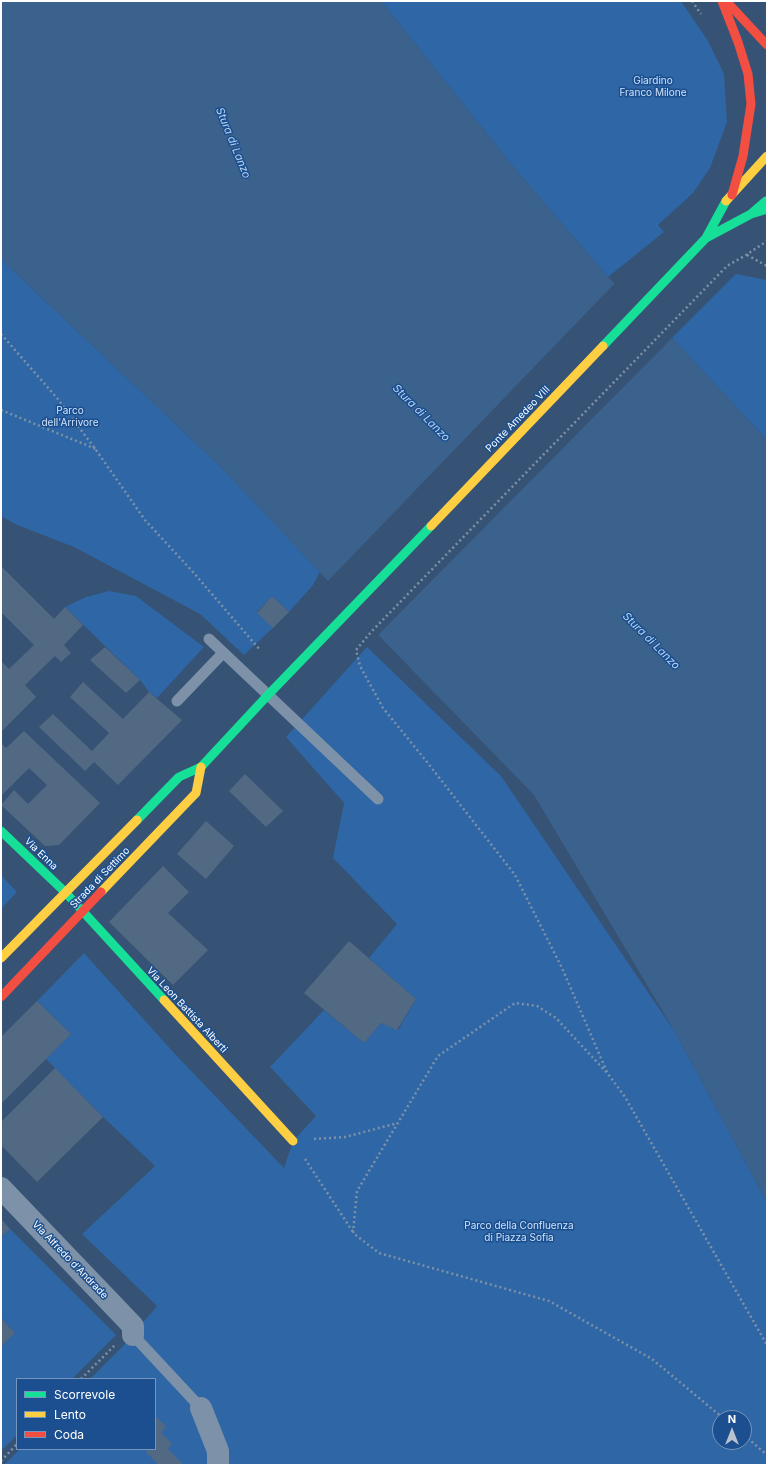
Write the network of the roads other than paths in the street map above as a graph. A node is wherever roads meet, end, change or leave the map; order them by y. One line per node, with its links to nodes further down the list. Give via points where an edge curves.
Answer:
1 (722, 1): 5 (main road, via 748,74 750,104 743,156)
2 (726, 1): 3 (main road)
3 (767, 45)
4 (767, 156): 5 (main road)
5 (732, 195): 9 (main road, via 725,202)
6 (767, 200): 8 (main road)
7 (767, 209): 8 (main road)
8 (751, 214): 9 (main road)
9 (704, 240): 10 (main road, Ponte Amedeo VIII)
10 (350, 611): 13 (main road, Strada di Settimo)
11 (209, 639): 12 (lane)
12 (223, 653): 13 (lane); 14 (lane)
13 (268, 695): 15 (main road, Strada di Settimo); 16 (lane)
14 (177, 701)
15 (201, 767): 18 (main road, Strada di Settimo, via 179,777); 19 (main road, Strada di Settimo, via 196,793)
16 (378, 799)
17 (1, 831): 18 (main road, Via Enna)
18 (66, 893): 19 (main road, Via Leon Battista Alberti); 20 (main road, Strada di Settimo)
19 (83, 912): 21 (main road, Strada di Settimo); 22 (main road, Via Leon Battista Alberti)
20 (1, 958)
21 (1, 996)
22 (293, 1141)
23 (1, 1188): 24 (street, Via Alfredo d'Andrade)
24 (133, 1330): 25 (lane)
25 (201, 1408): 26 (street, via 218,1451)
26 (218, 1465)

